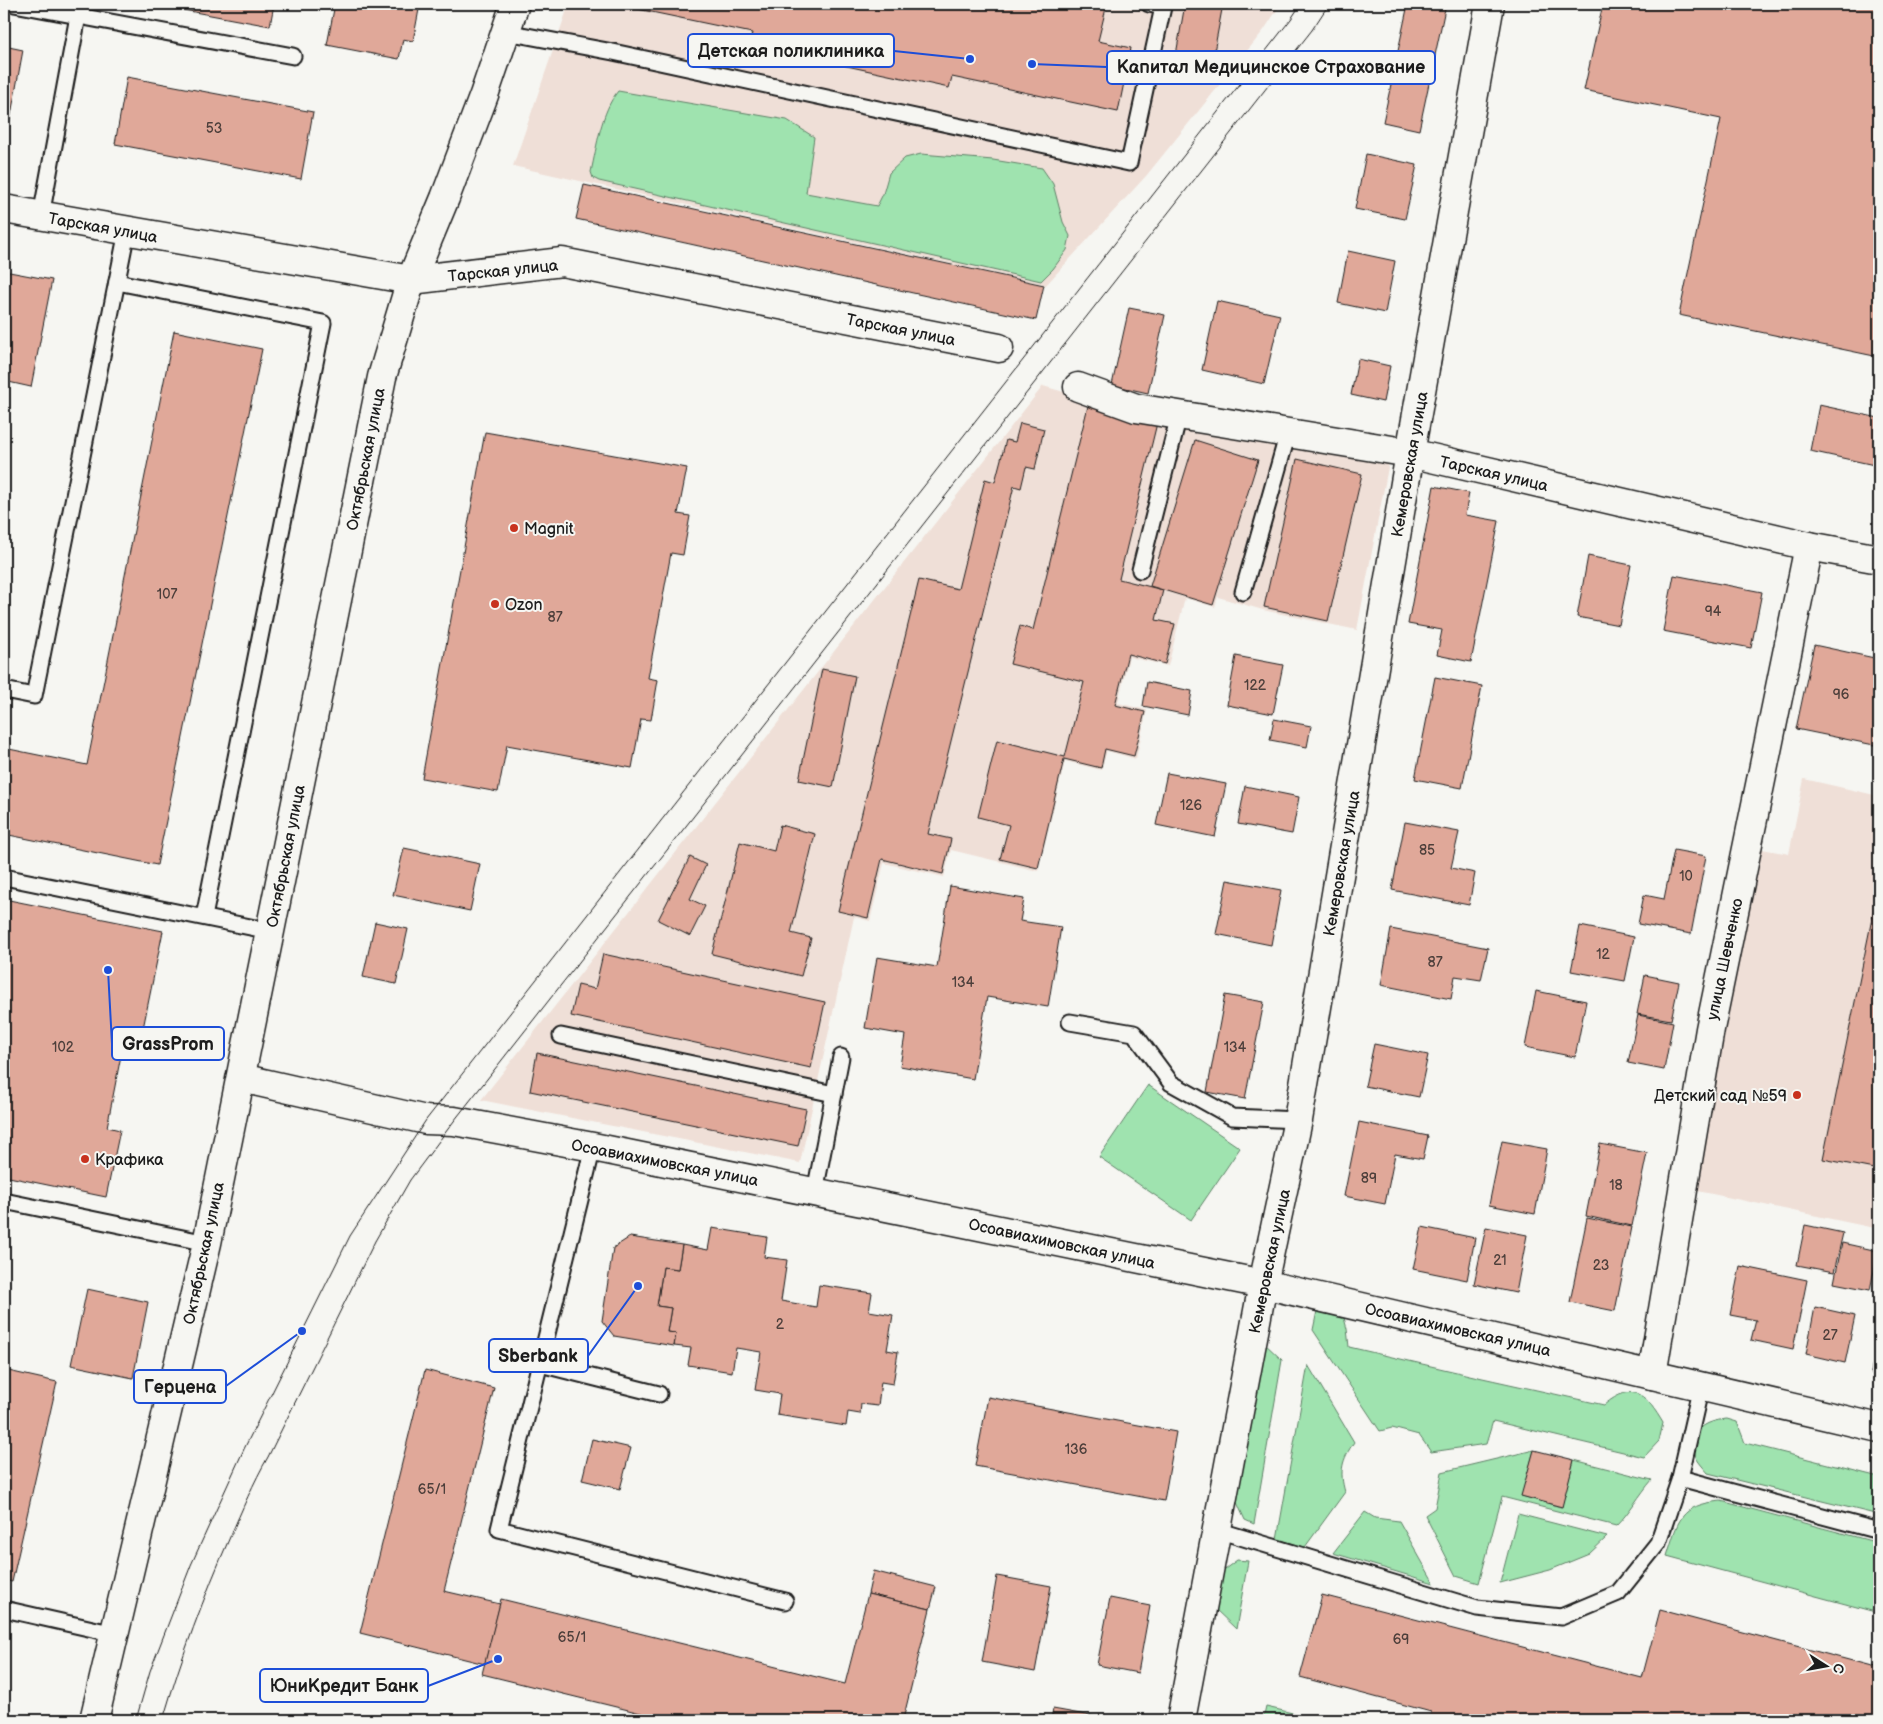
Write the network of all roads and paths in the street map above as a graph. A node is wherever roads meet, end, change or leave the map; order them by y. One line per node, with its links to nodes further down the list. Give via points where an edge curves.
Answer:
1 (14, 4): 5 (lane)
2 (515, 4): 6 (street, Октябрьская улица)
3 (1149, 4): 6 (lane, via 1163,7 1129,163 623,54)
4 (1490, 4): 17 (street, Кемеровская улица)
5 (78, 16): 7 (lane); 9 (lane)
6 (506, 32): 11 (street, Октябрьская улица)
7 (293, 56)
8 (4, 209): 9 (street, Тарская улица)
9 (41, 216): 10 (street, Тарская улица)
10 (127, 231): 11 (street, Тарская улица); 12 (lane)
11 (411, 280): 13 (street, Тарская улица, via 562,262); 25 (street, Октябрьская улица, via 382,377)
12 (118, 282): 22 (lane, via 34,696); 24 (lane, via 324,323)
13 (1000, 348)
14 (1078, 387): 15 (street, Тарская улица, via 1136,408)
15 (1179, 415): 16 (street, Тарская улица); 20 (lane)
16 (1288, 434): 17 (street, Тарская улица); 21 (lane)
17 (1410, 453): 18 (street, Тарская улица); 31 (street, Кемеровская улица)
18 (1809, 546): 19 (street, Тарская улица); 38 (street, улица Шевченко, via 1710,1029)
19 (1879, 559)
20 (1140, 570)
21 (1243, 592)
22 (4, 690)
23 (4, 877): 24 (lane)
24 (204, 918): 25 (lane)
25 (270, 931): 29 (street, Октябрьская улица)
26 (1070, 1022): 31 (lane, via 1134,1033 1171,1083 1232,1117)
27 (561, 1036): 30 (lane)
28 (841, 1057): 30 (lane)
29 (240, 1078): 32 (street, Осоавиахимовская улица, via 426,1120 454,1120); 35 (street, Октябрьская улица)
30 (834, 1094): 33 (lane)
31 (1298, 1120): 36 (street, Кемеровская улица)
32 (593, 1147): 33 (street, Осоавиахимовская улица); 37 (lane)
33 (814, 1192): 36 (street, Осоавиахимовская улица)
34 (4, 1201): 35 (lane)
35 (207, 1243): 47 (street, Октябрьская улица)
36 (1263, 1284): 38 (street, Осоавиахимовская улица); 43 (street, Кемеровская улица)
37 (540, 1364): 40 (lane); 45 (lane, via 499,1529)
38 (1652, 1375): 39 (street, Осоавиахимовская улица)
39 (1700, 1386): 41 (street, Осоавиахимовская улица); 42 (lane)
40 (659, 1394)
41 (1879, 1428)
42 (1680, 1478): 43 (lane, via 1658,1543 1618,1594 1561,1617 1477,1608); 44 (lane)
43 (1217, 1530): 49 (street, Кемеровская улица)
44 (1879, 1531)
45 (786, 1600)
46 (4, 1609): 47 (lane)
47 (115, 1634): 48 (street, Октябрьская улица)
48 (94, 1720)
49 (1181, 1720)

